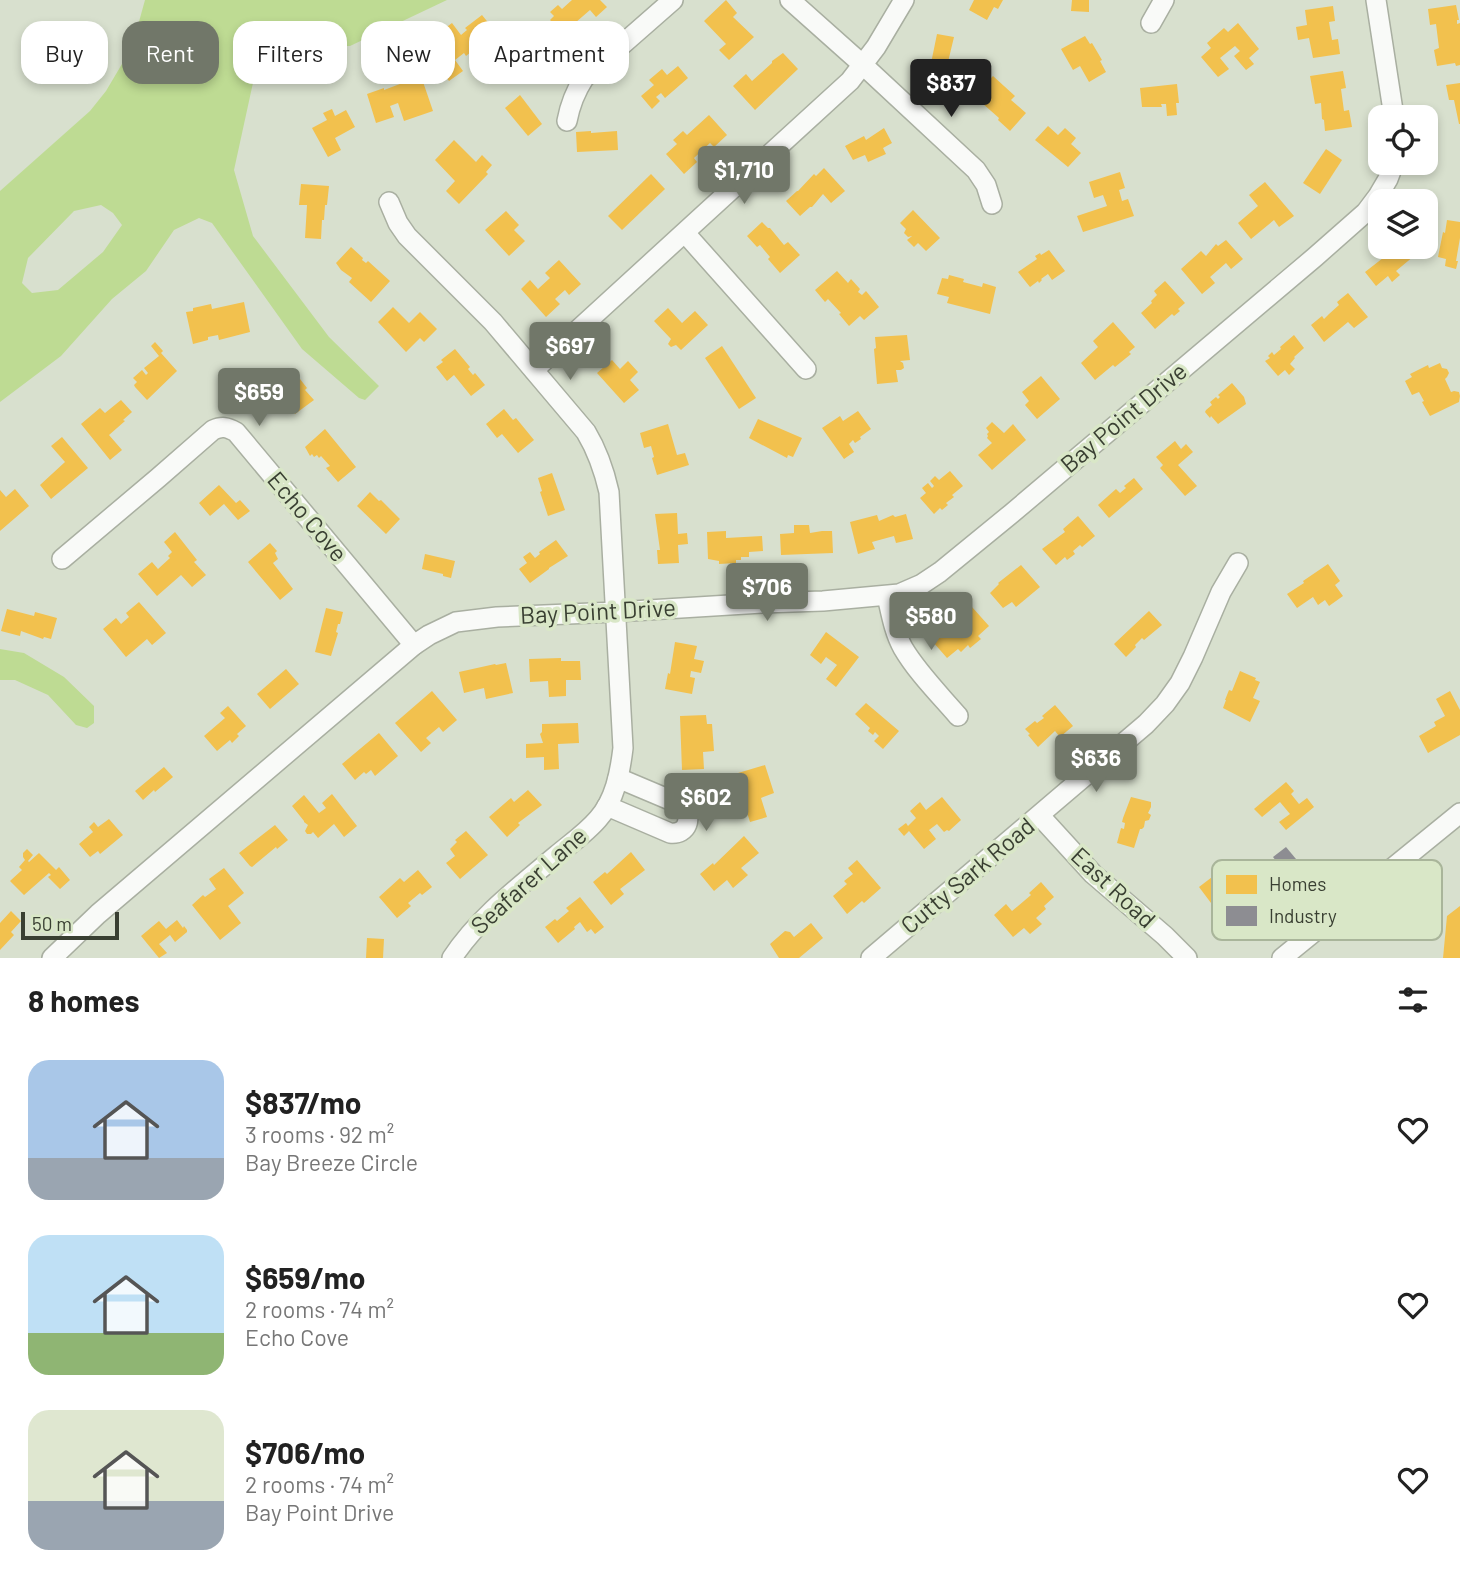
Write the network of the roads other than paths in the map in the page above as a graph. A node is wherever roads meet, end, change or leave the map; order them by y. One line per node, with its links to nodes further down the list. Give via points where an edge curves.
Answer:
1 (673, 0): 9 (street, via 584,78)
2 (790, 0): 7 (street)
3 (904, 0): 7 (street)
4 (1164, 0): 6 (street)
5 (1376, 0): 8 (street)
6 (1151, 23)
7 (863, 65): 12 (street, via 976,170); 13 (street)
8 (1392, 105)
9 (567, 121)
10 (1390, 175): 18 (street, Bay Point Drive, via 1366,212 1032,497 940,572 922,584)
11 (389, 202): 15 (street, Seafarer Lane, via 407,236 493,321)
12 (992, 204)
13 (685, 233): 14 (street); 15 (street)
14 (806, 369)
15 (534, 370): 19 (street, Seafarer Lane, via 586,432 604,468 610,492)
16 (62, 559): 20 (street, Echo Cove, via 223,419)
17 (1238, 563): 25 (street, Cutty Sark Road, via 1180,683 1165,704)
18 (887, 596): 19 (street, Bay Point Drive); 21 (street, via 902,646)
19 (616, 612): 20 (street, Bay Point Drive, via 456,622); 22 (street, Seafarer Lane, via 623,748)
20 (415, 645): 28 (street, Bay Point Drive)
21 (958, 716)
22 (618, 778): 23 (street, Seafarer Lane); 23 (street, Seafarer Lane, via 682,805 689,822 680,833 670,834)
23 (607, 806): 29 (street, Seafarer Lane, via 474,929)
24 (1460, 813): 26 (street)
25 (1040, 816): 30 (street, Cutty Sark Road); 31 (street, East Road, via 1093,874)
26 (1402, 860)
27 (1304, 940): 32 (street)
28 (52, 958)
29 (452, 958)
30 (871, 958)
31 (1187, 958)
32 (1282, 958)

